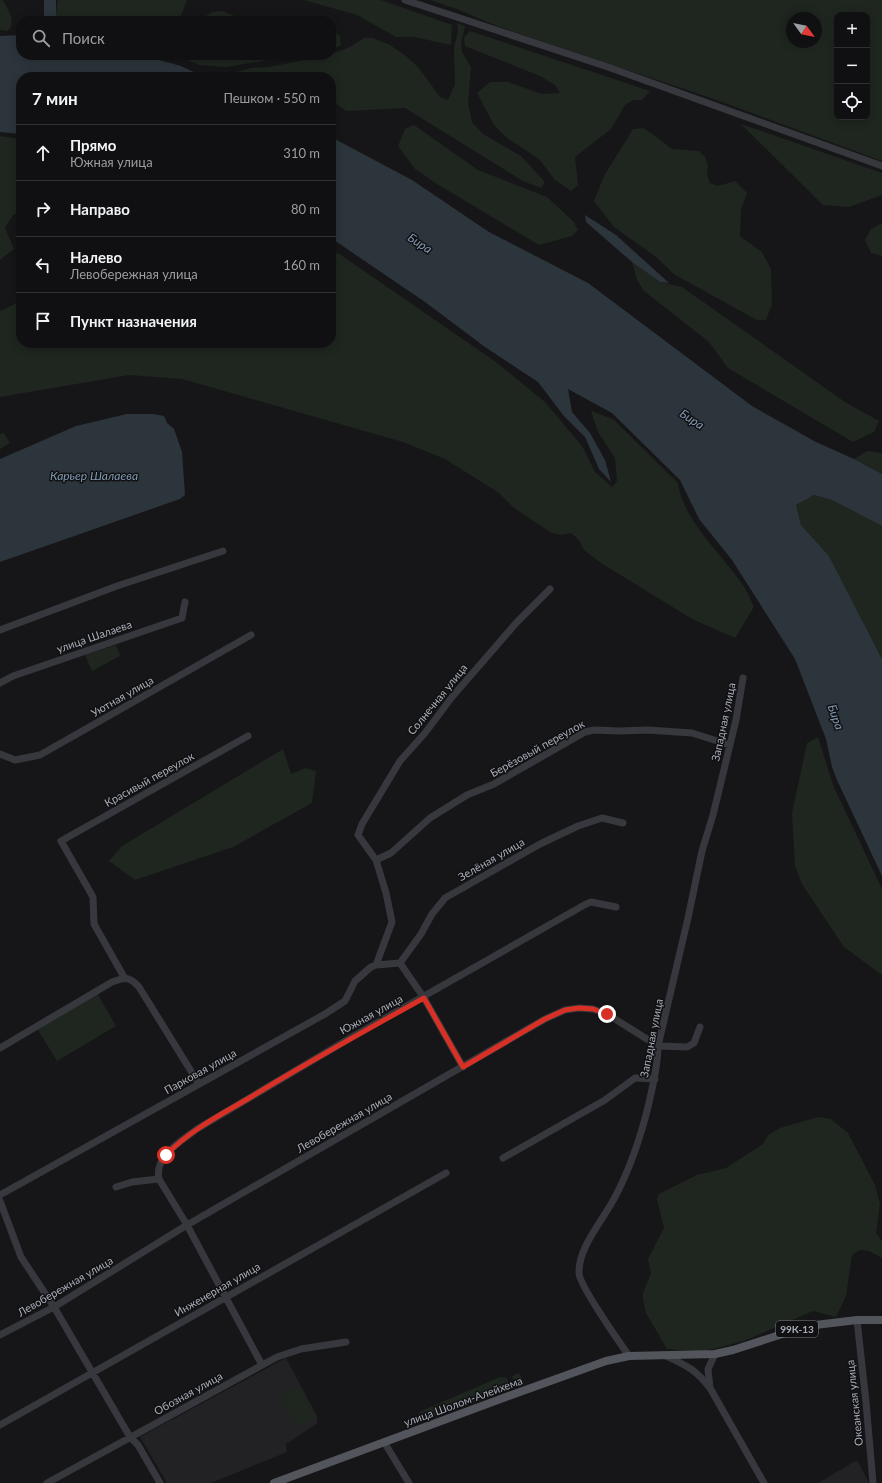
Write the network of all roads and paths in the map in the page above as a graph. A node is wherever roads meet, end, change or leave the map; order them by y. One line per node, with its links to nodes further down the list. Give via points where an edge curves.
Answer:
1 (405, 0): 2 (street, via 608,68)
2 (882, 166)
3 (223, 551): 6 (street, via 117,586)
4 (550, 588): 14 (street, Солнечная улица, via 512,627 400,761 358,835)
5 (185, 602): 9 (street, улица Шалаева, via 182,618 13,676)
6 (0, 630)
7 (251, 635): 12 (street, Уютная улица, via 40,755 15,760)
8 (743, 678): 11 (street, Западная улица)
9 (0, 683)
10 (248, 736): 18 (street, Красивый переулок, via 61,841 93,897 94,924)
11 (730, 745): 14 (street, Берёзовый переулок, via 692,733 648,730 585,732 494,784 467,795 430,818 391,853); 21 (street, Западная улица, via 702,851)
12 (0, 754)
13 (623, 823): 16 (street, Зелёная улица, via 602,818 578,826 540,844 445,898)
14 (376, 860): 17 (street, via 392,922)
15 (616, 907): 19 (street, Южная улица, via 591,902 586,904)
16 (400, 963): 17 (street, Парковая улица); 19 (street)
17 (376, 965): 25 (street, Парковая улица, via 355,980 345,1002)
18 (124, 977): 22 (street); 25 (street, via 133,980 139,987)
19 (424, 998): 23 (street); 28 (street, Южная улица, via 197,1129 179,1142 159,1164)
20 (700, 1027): 21 (street, via 694,1043 687,1047)
21 (658, 1046): 23 (street, Левобережная улица, via 607,1014 579,1008 565,1010 545,1019); 24 (street, Западная улица, via 658,1065)
22 (0, 1048)
23 (463, 1067): 32 (street, Левобережная улица)
24 (654, 1078): 26 (street, via 635,1078 605,1100); 41 (street, Западная улица, via 638,1143 615,1197 590,1237 578,1274)
25 (199, 1084): 30 (street, Парковая улица)
26 (503, 1158)
27 (446, 1172): 33 (street, Инженерная улица)
28 (159, 1179): 29 (street); 32 (street)
29 (116, 1187)
30 (0, 1196)
31 (0, 1201): 34 (street, via 21,1257)
32 (187, 1225): 33 (street); 34 (street, Левобережная улица)
33 (226, 1296): 42 (street); 43 (street, Инженерная улица)
34 (54, 1307): 37 (street, Левобережная улица); 43 (street)
35 (857, 1320): 36 (main road, 99К-13); 39 (main road, 99К-13, via 807,1326); 53 (street, Океанская улица)
36 (882, 1320)
37 (0, 1335)
38 (346, 1342): 42 (street, Обозная улица, via 300,1349)
39 (715, 1354): 40 (main road, 99К-13); 44 (street, via 708,1369)
40 (664, 1355): 41 (main road, улица Шолом-Алейхема); 44 (street, via 692,1368)
41 (629, 1356): 47 (main road, улица Шолом-Алейхема, via 524,1390)
42 (262, 1365): 46 (street, Обозная улица)
43 (92, 1372): 45 (street, Инженерная улица); 46 (street)
44 (710, 1388): 52 (street)
45 (0, 1425)
46 (130, 1437): 49 (street, Обозная улица); 50 (street, via 138,1445)
47 (384, 1442): 48 (main road, улица Шолом-Алейхема); 51 (street)
48 (279, 1482)
49 (47, 1483)
50 (160, 1483)
51 (409, 1483)
52 (764, 1483)
53 (873, 1483)

